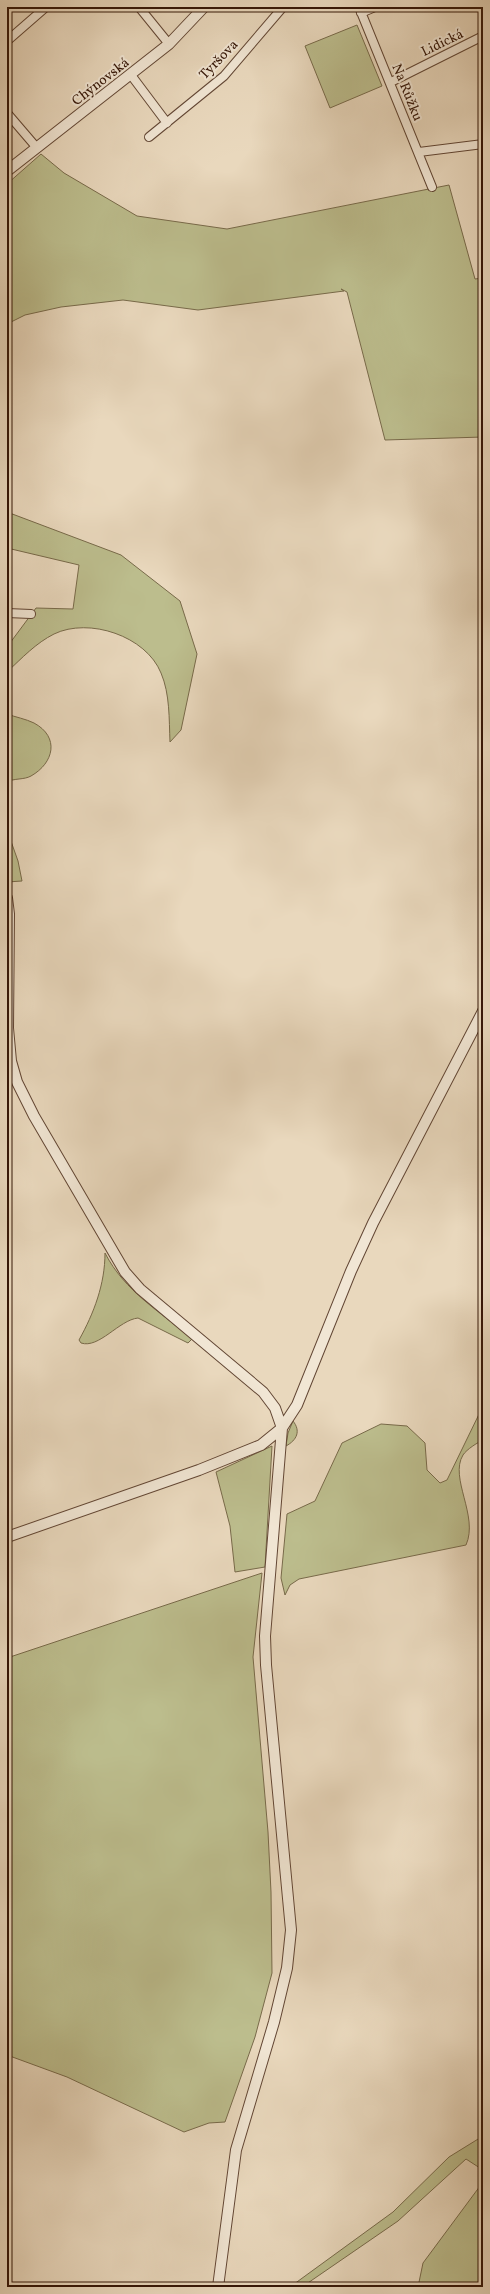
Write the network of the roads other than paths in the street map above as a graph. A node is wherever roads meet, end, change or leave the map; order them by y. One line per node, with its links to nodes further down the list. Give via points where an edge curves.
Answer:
1 (46, 7): 8 (street)
2 (139, 7): 9 (street)
3 (204, 7): 9 (street, Chýnovská)
4 (282, 7): 13 (street, Tyršova, via 224,76)
5 (375, 7): 6 (street)
6 (360, 10): 11 (street, Na Růžku)
7 (483, 36): 11 (street, Lidická)
8 (7, 41)
9 (169, 44): 10 (street, Chýnovská)
10 (131, 75): 13 (street); 16 (street, Chýnovská)
11 (391, 82): 17 (street, Na Růžku)
12 (7, 114): 16 (street)
13 (167, 123): 14 (street, Tyršova)
14 (149, 137)
15 (483, 144): 17 (street)
16 (37, 148): 18 (street, Chýnovská)
17 (419, 152): 19 (street, Na Růžku)
18 (7, 171)
19 (432, 187)
20 (7, 613): 21 (street)
21 (31, 614)
22 (7, 898): 24 (street, via 8,1028 16,1082 125,1272 140,1289 263,1392 275,1408)
23 (483, 1011): 24 (street, via 373,1223 296,1405)
24 (282, 1428): 25 (street, via 261,1445 199,1470); 26 (street, via 265,1636 291,1930 287,1968 274,2022 236,2150)
25 (7, 1537)
26 (218, 2287)

